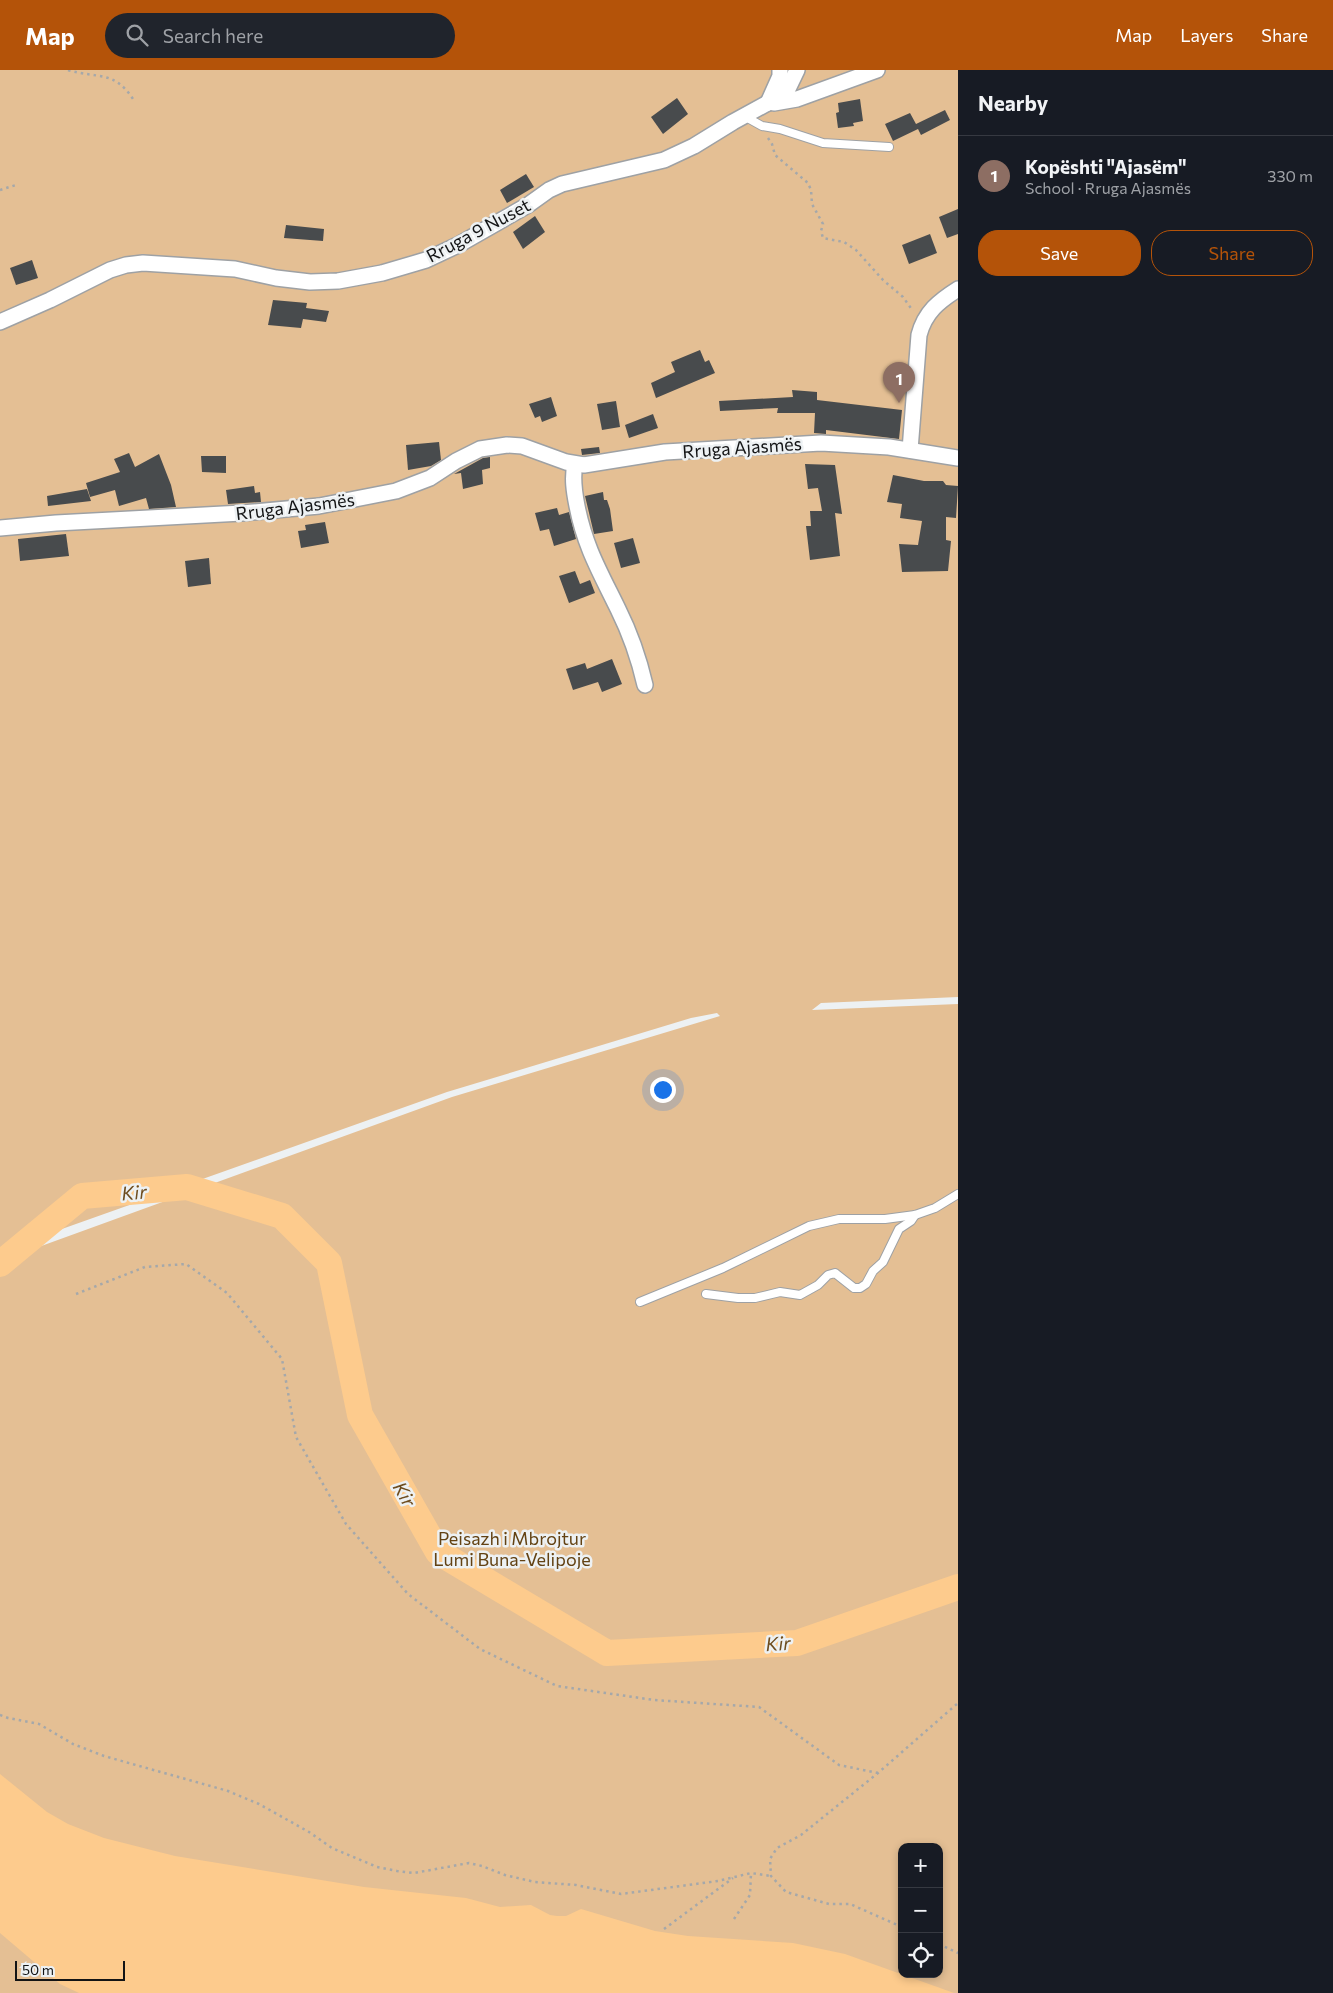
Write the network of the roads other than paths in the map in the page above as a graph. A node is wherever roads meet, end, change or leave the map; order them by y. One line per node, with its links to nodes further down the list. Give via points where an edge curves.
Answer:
1 (780, 70): 4 (street)
2 (797, 70): 4 (street, via 786,93)
3 (877, 70): 4 (street, via 797,99)
4 (768, 103): 5 (street, Rruga 9 Nuset)
5 (744, 116): 6 (lane, via 762,126 824,143); 9 (street, Rruga 9 Nuset, via 664,160 575,180 549,190 458,245 426,260 382,273 310,282 235,270 143,263 110,270)
6 (889, 147)
7 (958, 289): 8 (street)
8 (951, 302): 10 (street, via 932,308 919,335)
9 (0, 322)
10 (910, 450): 11 (street, Rruga Ajasmës); 12 (street, Rruga Ajasmës, via 821,443 665,452 598,464)
11 (958, 458)
12 (575, 464): 13 (street, Rruga Ajasmës, via 522,446 493,446 480,449 430,478 403,488 318,506); 14 (street, via 576,497 586,541 619,609)
13 (0, 528)
14 (645, 685)
15 (958, 1194): 16 (lane)
16 (915, 1215): 17 (lane, via 899,1229 883,1262 860,1288 854,1288 831,1273 800,1295 780,1292 738,1298); 18 (lane, via 839,1219 809,1226 723,1268)
17 (706, 1294)
18 (640, 1302)

